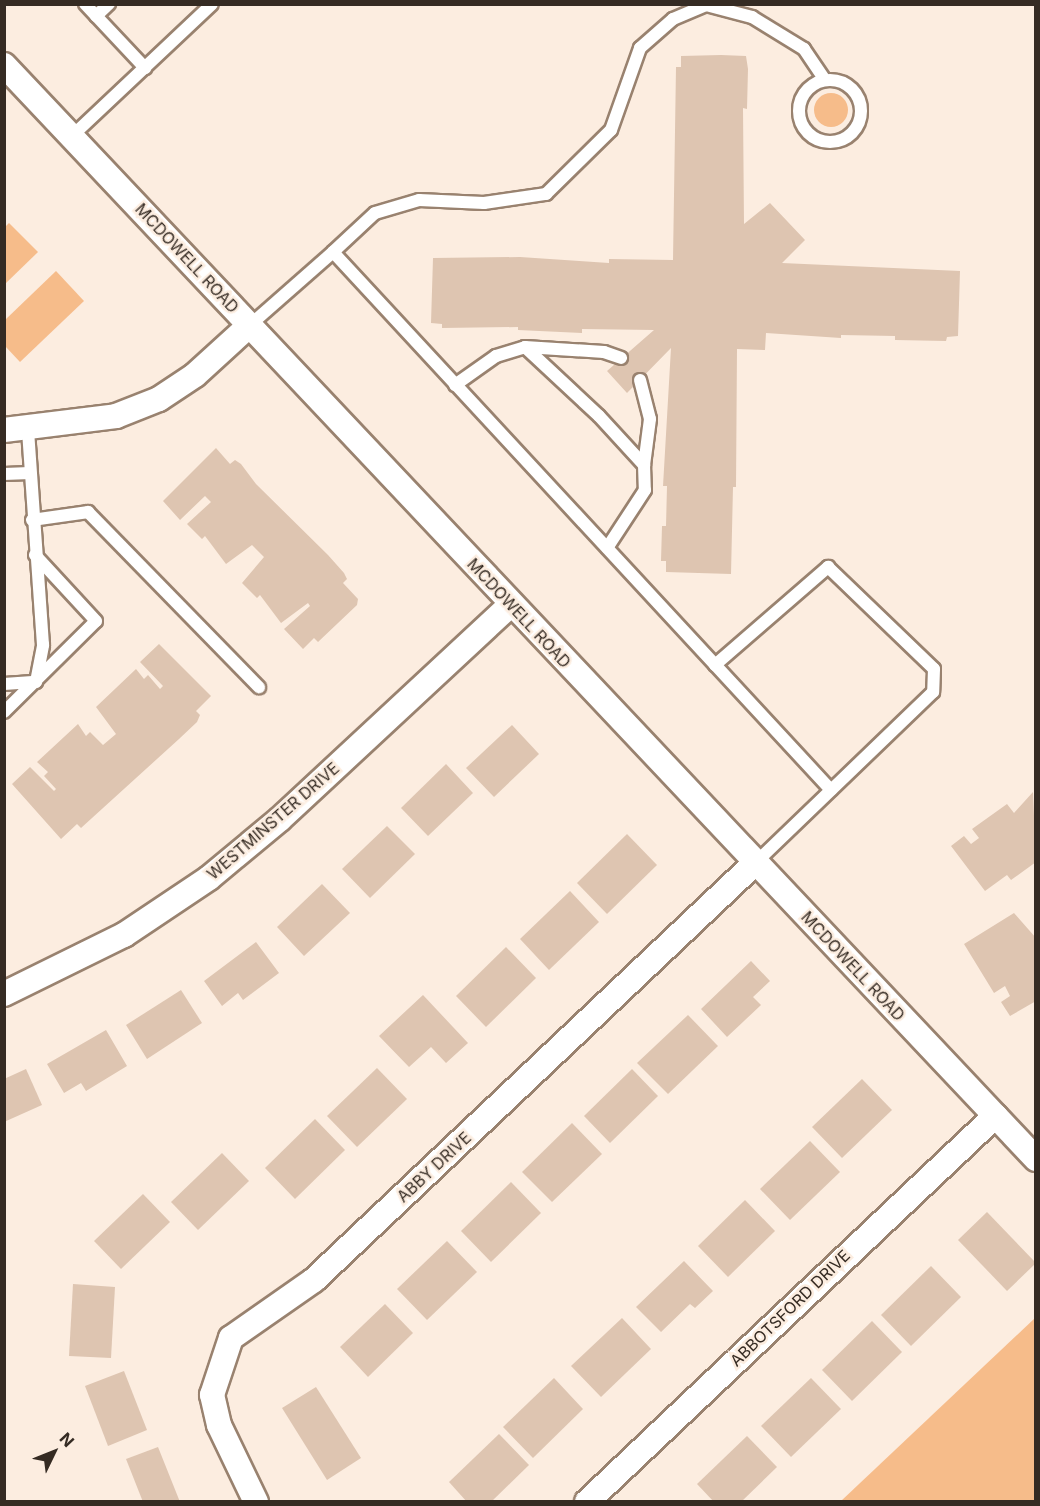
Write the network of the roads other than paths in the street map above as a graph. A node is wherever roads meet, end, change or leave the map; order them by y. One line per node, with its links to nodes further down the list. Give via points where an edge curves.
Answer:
1 (85, 4): 4 (lane)
2 (109, 4): 4 (lane)
3 (212, 4): 6 (lane)
4 (96, 16): 6 (lane)
5 (4, 65): 8 (street, MCDOWELL ROAD)
6 (145, 68): 8 (lane)
7 (825, 80): 7 (lane, via 810,87 801,100 799,116 806,131 819,140 835,142 850,135 860,122 861,106 848,86); 9 (lane, via 804,49 752,17 706,5 673,19 640,48 611,130 546,194 484,203 419,200 375,213)
8 (72, 136): 10 (street, MCDOWELL ROAD)
9 (333, 252): 10 (lane); 14 (lane)
10 (250, 326): 15 (street, via 195,375 159,399 116,416); 22 (street, MCDOWELL ROAD)
11 (525, 347): 12 (lane, via 604,352); 14 (lane, via 496,356); 16 (lane, via 557,374)
12 (621, 358)
13 (640, 380): 16 (lane, via 650,419)
14 (455, 385): 20 (lane)
15 (16, 429): 17 (lane)
16 (644, 465): 20 (lane, via 645,490)
17 (30, 473): 18 (lane); 19 (lane)
18 (4, 474)
19 (32, 520): 21 (lane); 26 (lane, via 88,512)
20 (607, 548): 23 (lane)
21 (35, 555): 24 (lane, via 43,645); 24 (lane, via 96,621)
22 (511, 604): 29 (street, MCDOWELL ROAD); 30 (street, WESTMINSTER DRIVE, via 280,819 209,878 124,935)
23 (715, 665): 28 (lane); 28 (lane, via 828,567 934,669 933,692)
24 (36, 682): 25 (lane); 27 (lane)
25 (4, 684)
26 (259, 687)
27 (4, 712)
28 (831, 790): 29 (lane)
29 (755, 863): 31 (street, MCDOWELL ROAD); 33 (street, ABBY DRIVE, via 314,1280 231,1338 212,1395 219,1425)
30 (4, 994)
31 (995, 1116): 32 (street, MCDOWELL ROAD); 34 (street, ABBOTSFORD DRIVE)
32 (1035, 1159)
33 (256, 1502)
34 (587, 1502)

